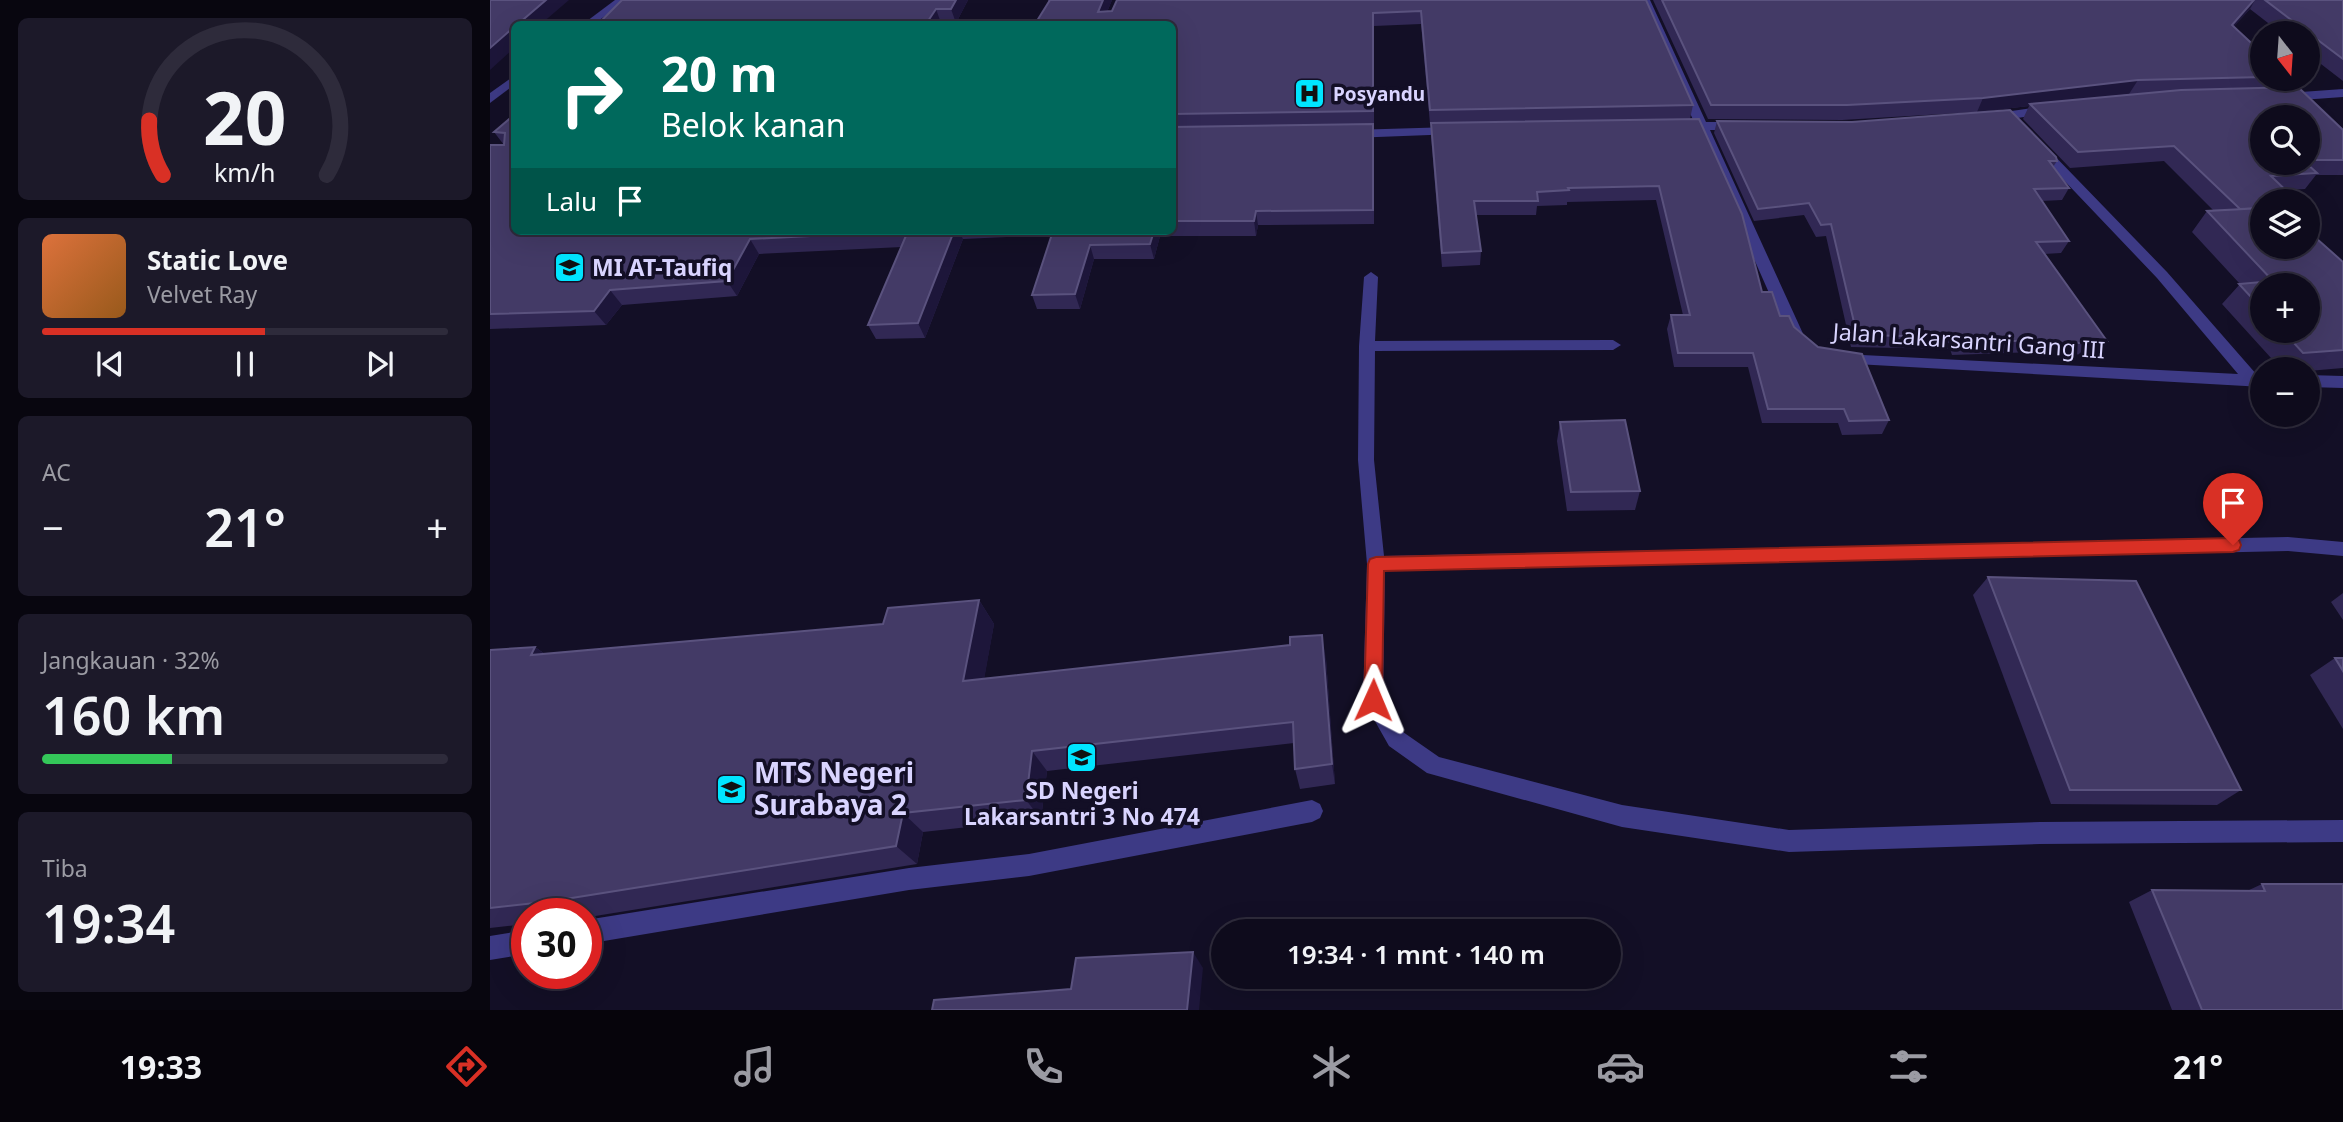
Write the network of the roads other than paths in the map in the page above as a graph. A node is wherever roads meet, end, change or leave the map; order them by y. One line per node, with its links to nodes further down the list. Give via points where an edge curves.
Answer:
1 (622, 0): 3 (street)
2 (1645, 0): 10 (street, Jalan Lakarsantri Gang III)
3 (592, 21)
4 (511, 82): 7 (street)
5 (2343, 93): 6 (street)
6 (2275, 97)
7 (490, 99)
8 (2060, 108): 12 (street)
9 (1978, 119): 12 (street)
10 (1704, 126): 11 (street); 13 (street); 19 (street, Jalan Lakarsantri Gang III, via 1798,339)
11 (1756, 126)
12 (2019, 126): 21 (street)
13 (1662, 127)
14 (1470, 131): 15 (street)
15 (1333, 134)
16 (1371, 277): 18 (street)
17 (1613, 345): 18 (street)
18 (1367, 346): 26 (street, via 1366,460)
19 (1808, 347)
20 (1829, 356): 22 (street, Jalan Lakarsantri Gang III)
21 (2250, 372)
22 (2250, 381)
23 (2320, 381): 24 (street)
24 (2343, 382)
25 (2343, 549): 26 (street, via 2288,544)
26 (1376, 564): 28 (street, via 1373,700 1396,739 1434,766 1622,816 1789,841)
27 (1312, 811): 29 (street, via 1029,865 909,879)
28 (2343, 831)
29 (602, 929)
30 (511, 945): 31 (street)
31 (490, 948)

